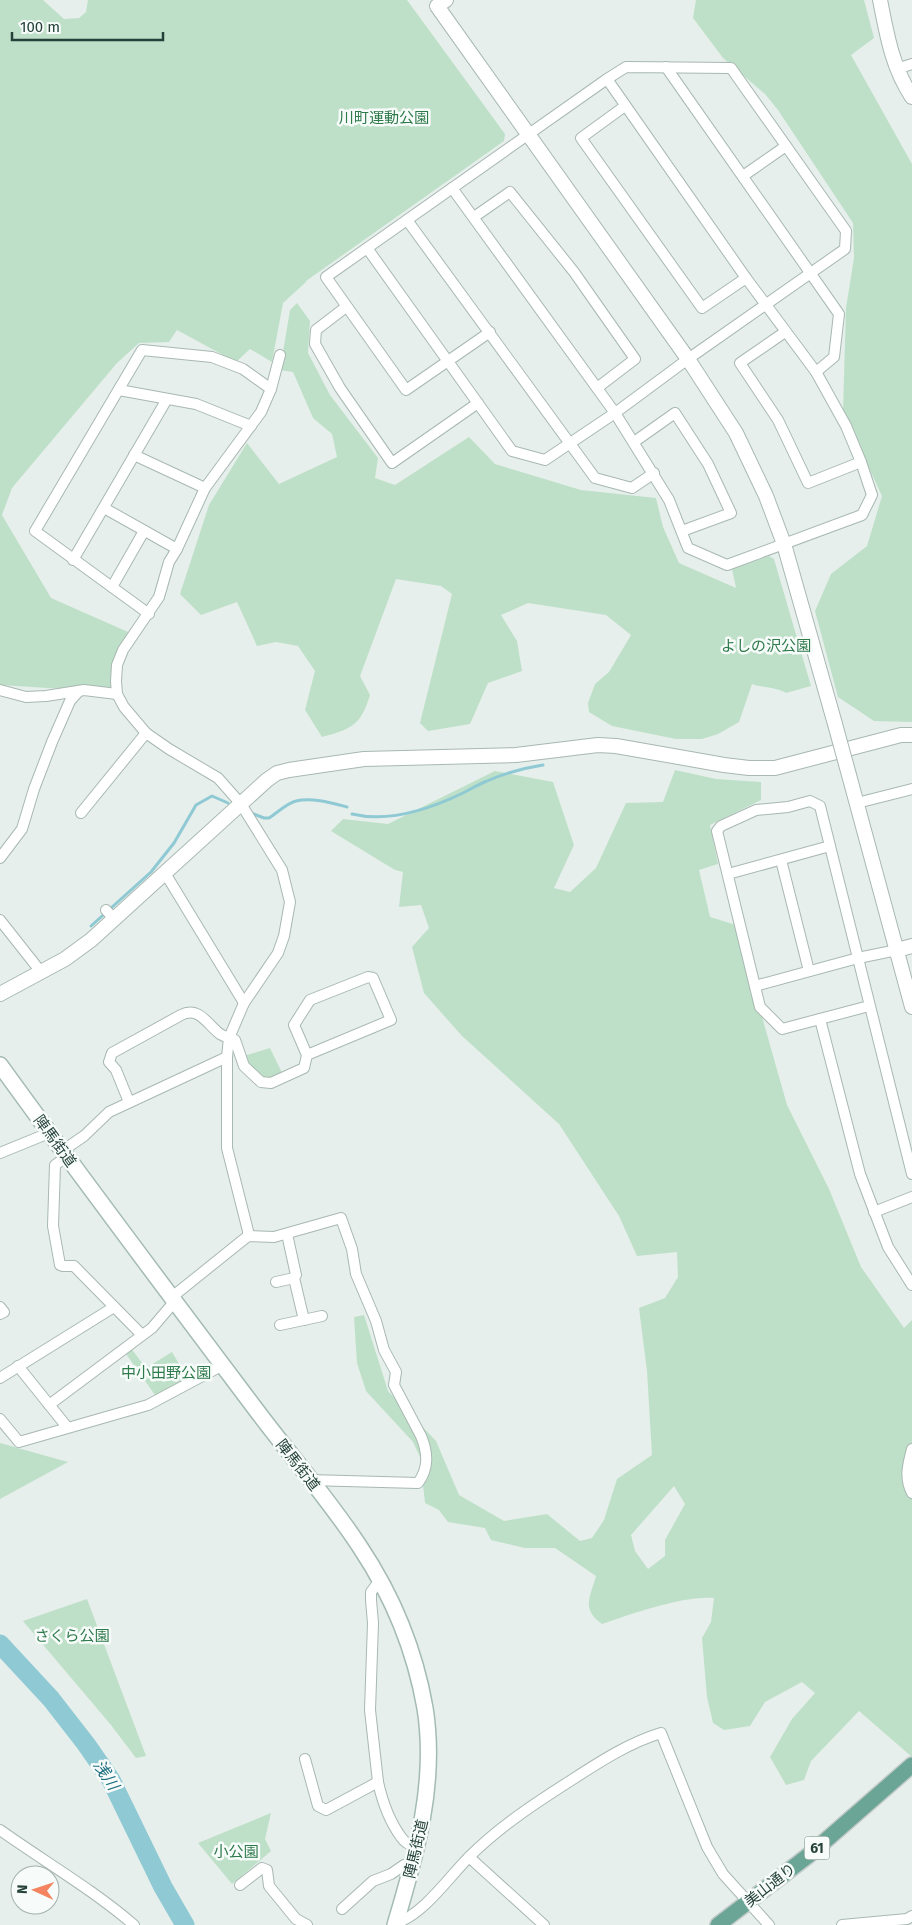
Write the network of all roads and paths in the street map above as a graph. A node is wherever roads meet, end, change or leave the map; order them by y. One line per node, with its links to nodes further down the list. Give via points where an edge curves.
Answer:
1 (446, 0): 9 (street, via 437,6)
2 (880, 0): 5 (street)
3 (912, 64): 5 (street)
4 (666, 68): 6 (street, via 626,67); 10 (street, via 731,68); 11 (street)
5 (896, 69): 7 (street)
6 (607, 79): 8 (street); 9 (street)
7 (912, 97)
8 (625, 106): 17 (street); 17 (street, via 581,138 702,308)
9 (528, 134): 12 (street); 23 (street)
10 (786, 146): 11 (street); 16 (street, via 846,230 845,249)
11 (743, 176): 16 (street)
12 (452, 188): 13 (street); 14 (street)
13 (474, 217): 26 (street); 26 (street, via 510,192 574,272 635,359)
14 (407, 220): 15 (street); 20 (street)
15 (367, 248): 19 (street, via 326,278); 24 (street)
16 (810, 274): 18 (street); 25 (street, via 839,314 834,357)
17 (746, 278): 18 (street)
18 (766, 305): 21 (street); 23 (street)
19 (346, 307): 24 (street, via 406,390); 30 (street, via 316,330 315,344 340,388 392,463)
20 (490, 332): 24 (street); 34 (street)
21 (785, 332): 25 (street); 36 (street, via 740,362 778,420 808,483)
22 (280, 356): 27 (street)
23 (688, 359): 31 (street); 42 (street, via 736,433 766,496)
24 (448, 361): 30 (street)
25 (816, 372): 36 (street)
26 (597, 388): 31 (street)
27 (271, 389): 28 (street, via 243,369 212,357 142,350); 32 (street)
28 (119, 390): 29 (street); 44 (street, via 35,531)
29 (167, 399): 32 (street, via 196,404); 35 (street)
30 (478, 403): 34 (street, via 512,451 545,460)
31 (615, 413): 33 (street); 34 (street)
32 (251, 426): 38 (street)
33 (634, 442): 37 (street); 41 (street, via 675,413 708,464 731,513)
34 (570, 443): 37 (street, via 595,478 632,488)
35 (134, 455): 38 (street); 39 (street)
36 (862, 462): 42 (street, via 872,495 862,515)
37 (654, 473): 41 (street)
38 (205, 488): 43 (street)
39 (104, 508): 40 (street); 44 (street)
40 (144, 531): 43 (street); 45 (street)
41 (682, 531): 42 (street, via 688,548 728,565)
42 (784, 544): 53 (street, bridge)
43 (178, 549): 46 (street, via 169,562 159,597)
44 (73, 560): 45 (street)
45 (112, 587): 46 (street)
46 (149, 614): 49 (street, via 123,650 118,665)
47 (0, 690): 48 (street, via 26,697)
48 (79, 691): 49 (street); 57 (street, via 70,701 52,742 22,829)
49 (117, 694): 50 (street, via 128,713)
50 (146, 733): 54 (street, via 218,778); 55 (street)
51 (912, 735): 54 (street, via 901,735 775,768 724,765 598,745 516,755 364,760 277,773)
52 (912, 789): 53 (street)
53 (857, 803): 63 (street)
54 (241, 804): 59 (street); 69 (street, via 282,870 290,902 278,952)
55 (81, 812)
56 (830, 846): 58 (street); 60 (street, via 820,806 810,801 756,810 716,831); 64 (street)
57 (0, 858)
58 (781, 860): 60 (street); 66 (street)
59 (166, 873): 65 (street, via 110,914 91,940); 69 (street)
60 (728, 874): 67 (street)
61 (0, 920): 65 (street)
62 (912, 946): 63 (street)
63 (897, 950): 64 (street); 71 (street)
64 (858, 958): 66 (street); 70 (street)
65 (41, 972): 68 (street)
66 (809, 972): 67 (street)
67 (755, 986): 72 (street, via 760,1006 782,1029)
68 (0, 994)
69 (244, 1002): 73 (street)
70 (869, 1006): 72 (street); 81 (street)
71 (912, 1007)
72 (820, 1019): 83 (street, via 860,1174)
73 (229, 1038): 74 (street, via 235,1040 244,1066 266,1084 304,1068); 75 (street); 77 (street, via 196,1012 188,1011 112,1053 109,1062)
74 (307, 1055): 74 (street, via 294,1025 310,1000 372,978 391,1020)
75 (227, 1058): 77 (street); 85 (street, via 227,1148)
76 (0, 1065): 78 (main road, 陣馬街道)
77 (130, 1102): 80 (street, via 109,1112)
78 (49, 1133): 79 (street); 80 (main road, 陣馬街道)
79 (0, 1154)
80 (64, 1154): 89 (main road, 陣馬街道); 91 (street, via 55,1165 53,1226 60,1265 74,1266)
81 (912, 1174)
82 (912, 1197): 83 (street)
83 (874, 1212): 88 (street, via 888,1247)
84 (287, 1234): 85 (street); 86 (street); 104 (street, via 341,1218 352,1249 356,1274 376,1321 384,1350 396,1372 394,1385 421,1436 426,1454 426,1469 418,1483)
85 (248, 1236): 89 (street)
86 (294, 1278): 87 (street); 94 (street)
87 (276, 1282)
88 (912, 1286)
89 (174, 1299): 96 (street, via 152,1328); 97 (main road, 陣馬街道)
90 (0, 1306): 92 (street, via 4,1312)
91 (114, 1307): 96 (street); 98 (street)
92 (0, 1314)
93 (322, 1316): 94 (street)
94 (304, 1320): 95 (street)
95 (280, 1325)
96 (142, 1335): 100 (street)
97 (223, 1365): 102 (street, via 148,1405); 104 (main road, 陣馬街道)
98 (18, 1366): 99 (street); 100 (street)
99 (0, 1378)
100 (49, 1405): 102 (street)
101 (0, 1419): 102 (street, via 19,1442)
102 (67, 1427)
103 (912, 1449): 105 (street, via 907,1466)
104 (309, 1480): 106 (main road, 陣馬街道, via 355,1540)
105 (912, 1493)
106 (380, 1580): 109 (street, via 371,1592 370,1676 370,1710); 111 (main road, 陣馬街道, via 411,1653 425,1711 427,1776)
107 (306, 1759): 109 (street, via 318,1806 326,1810)
108 (912, 1765): 115 (main road, 美山通り / 61, via 823,1843)
109 (378, 1782): 111 (street, via 402,1839)
110 (0, 1830): 119 (street)
111 (418, 1848): 113 (main road, 陣馬街道)
112 (469, 1857): 115 (street, via 518,1815 588,1769 661,1733 707,1847 723,1874); 118 (street, via 438,1892 406,1920); 121 (street)
113 (413, 1865): 116 (street, via 404,1865 373,1881); 118 (main road, 陣馬街道)
114 (240, 1886): 120 (street, via 262,1868 267,1870 269,1886 296,1919)
115 (748, 1902): 122 (main road, 美山通り / 61); 123 (street)
116 (342, 1909)
117 (912, 1916): 124 (street)
118 (396, 1924)
119 (134, 1925)
120 (307, 1925)
121 (544, 1925)
122 (718, 1925)
123 (769, 1925)
124 (842, 1925)

